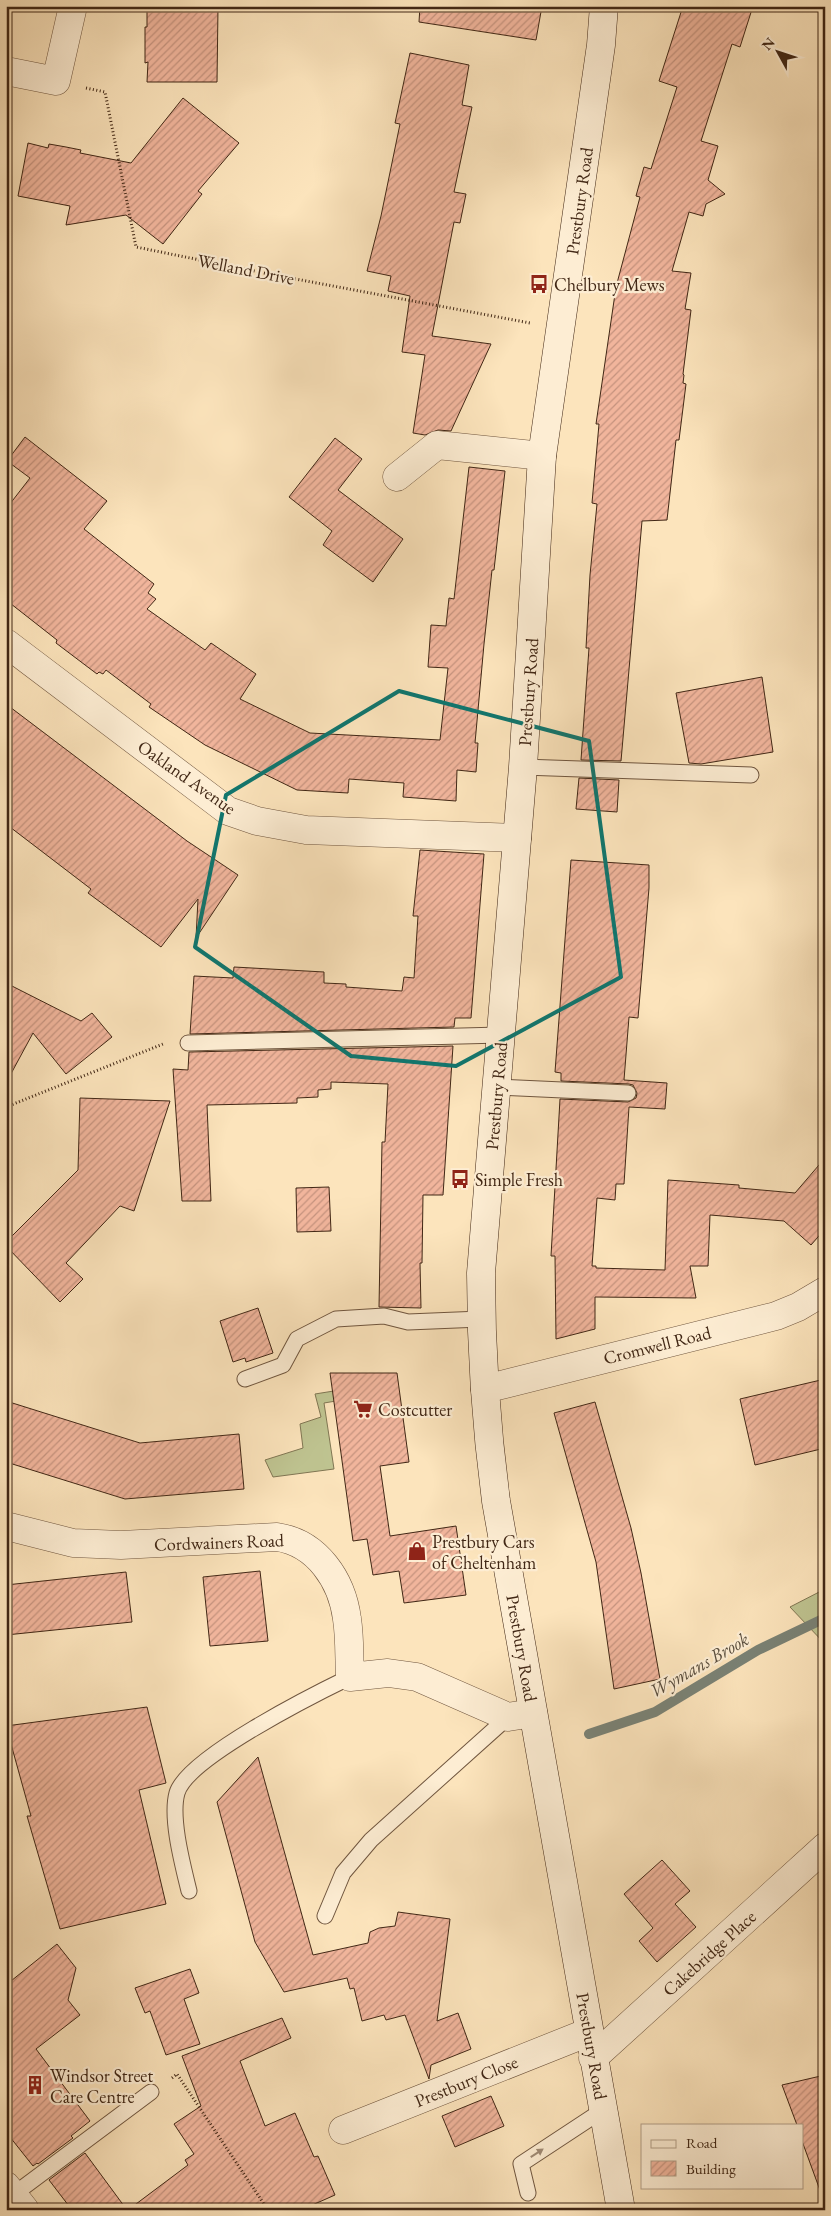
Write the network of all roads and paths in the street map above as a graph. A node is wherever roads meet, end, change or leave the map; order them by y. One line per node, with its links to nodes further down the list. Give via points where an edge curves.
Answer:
1 (73, 6): 4 (street)
2 (604, 6): 5 (street, Prestbury Road)
3 (6, 71): 4 (street)
4 (56, 81): 5 (path, Welland Drive, via 105,92 136,247)
5 (560, 329): 6 (street, Prestbury Road)
6 (542, 456): 7 (street, via 437,445); 9 (street, Prestbury Road)
7 (398, 477)
8 (6, 643): 11 (street, Oakland Avenue, via 228,811 257,822 306,830)
9 (523, 767): 10 (lane); 11 (street, Prestbury Road)
10 (751, 775)
11 (517, 838): 12 (street, Prestbury Road)
12 (501, 1035): 13 (lane); 14 (street, Prestbury Road)
13 (188, 1043): 16 (path, via 180,1037)
14 (496, 1087): 15 (lane); 18 (street, Prestbury Road, via 481,1273)
15 (628, 1092)
16 (6, 1107)
17 (825, 1291): 20 (street, Cromwell Road, via 776,1316)
18 (481, 1319): 19 (lane, via 408,1322 384,1316 336,1319 297,1339 283,1365); 20 (street, Prestbury Road)
19 (245, 1379)
20 (485, 1389): 23 (street, Prestbury Road, via 489,1451)
21 (6, 1526): 22 (street, Cordwainers Road, via 73,1543 122,1545 277,1537 302,1544 322,1560 340,1594 347,1618)
22 (350, 1677): 23 (street, via 388,1673 417,1677); 25 (lane, via 266,1721 187,1775 177,1793 176,1822)
23 (521, 1715): 26 (lane, via 371,1840 343,1873); 27 (street, Prestbury Road)
24 (825, 1847): 27 (street, Cakebridge Place)
25 (189, 1891)
26 (325, 1916)
27 (591, 2045): 29 (street, Prestbury Road); 30 (street, Prestbury Close)
28 (150, 2092): 32 (lane); 33 (path, via 176,2074)
29 (604, 2110): 31 (lane, one-way to 29, via 522,2164); 34 (street, Prestbury Road)
30 (343, 2130)
31 (528, 2193)
32 (15, 2197)
33 (268, 2210)
34 (621, 2210)

